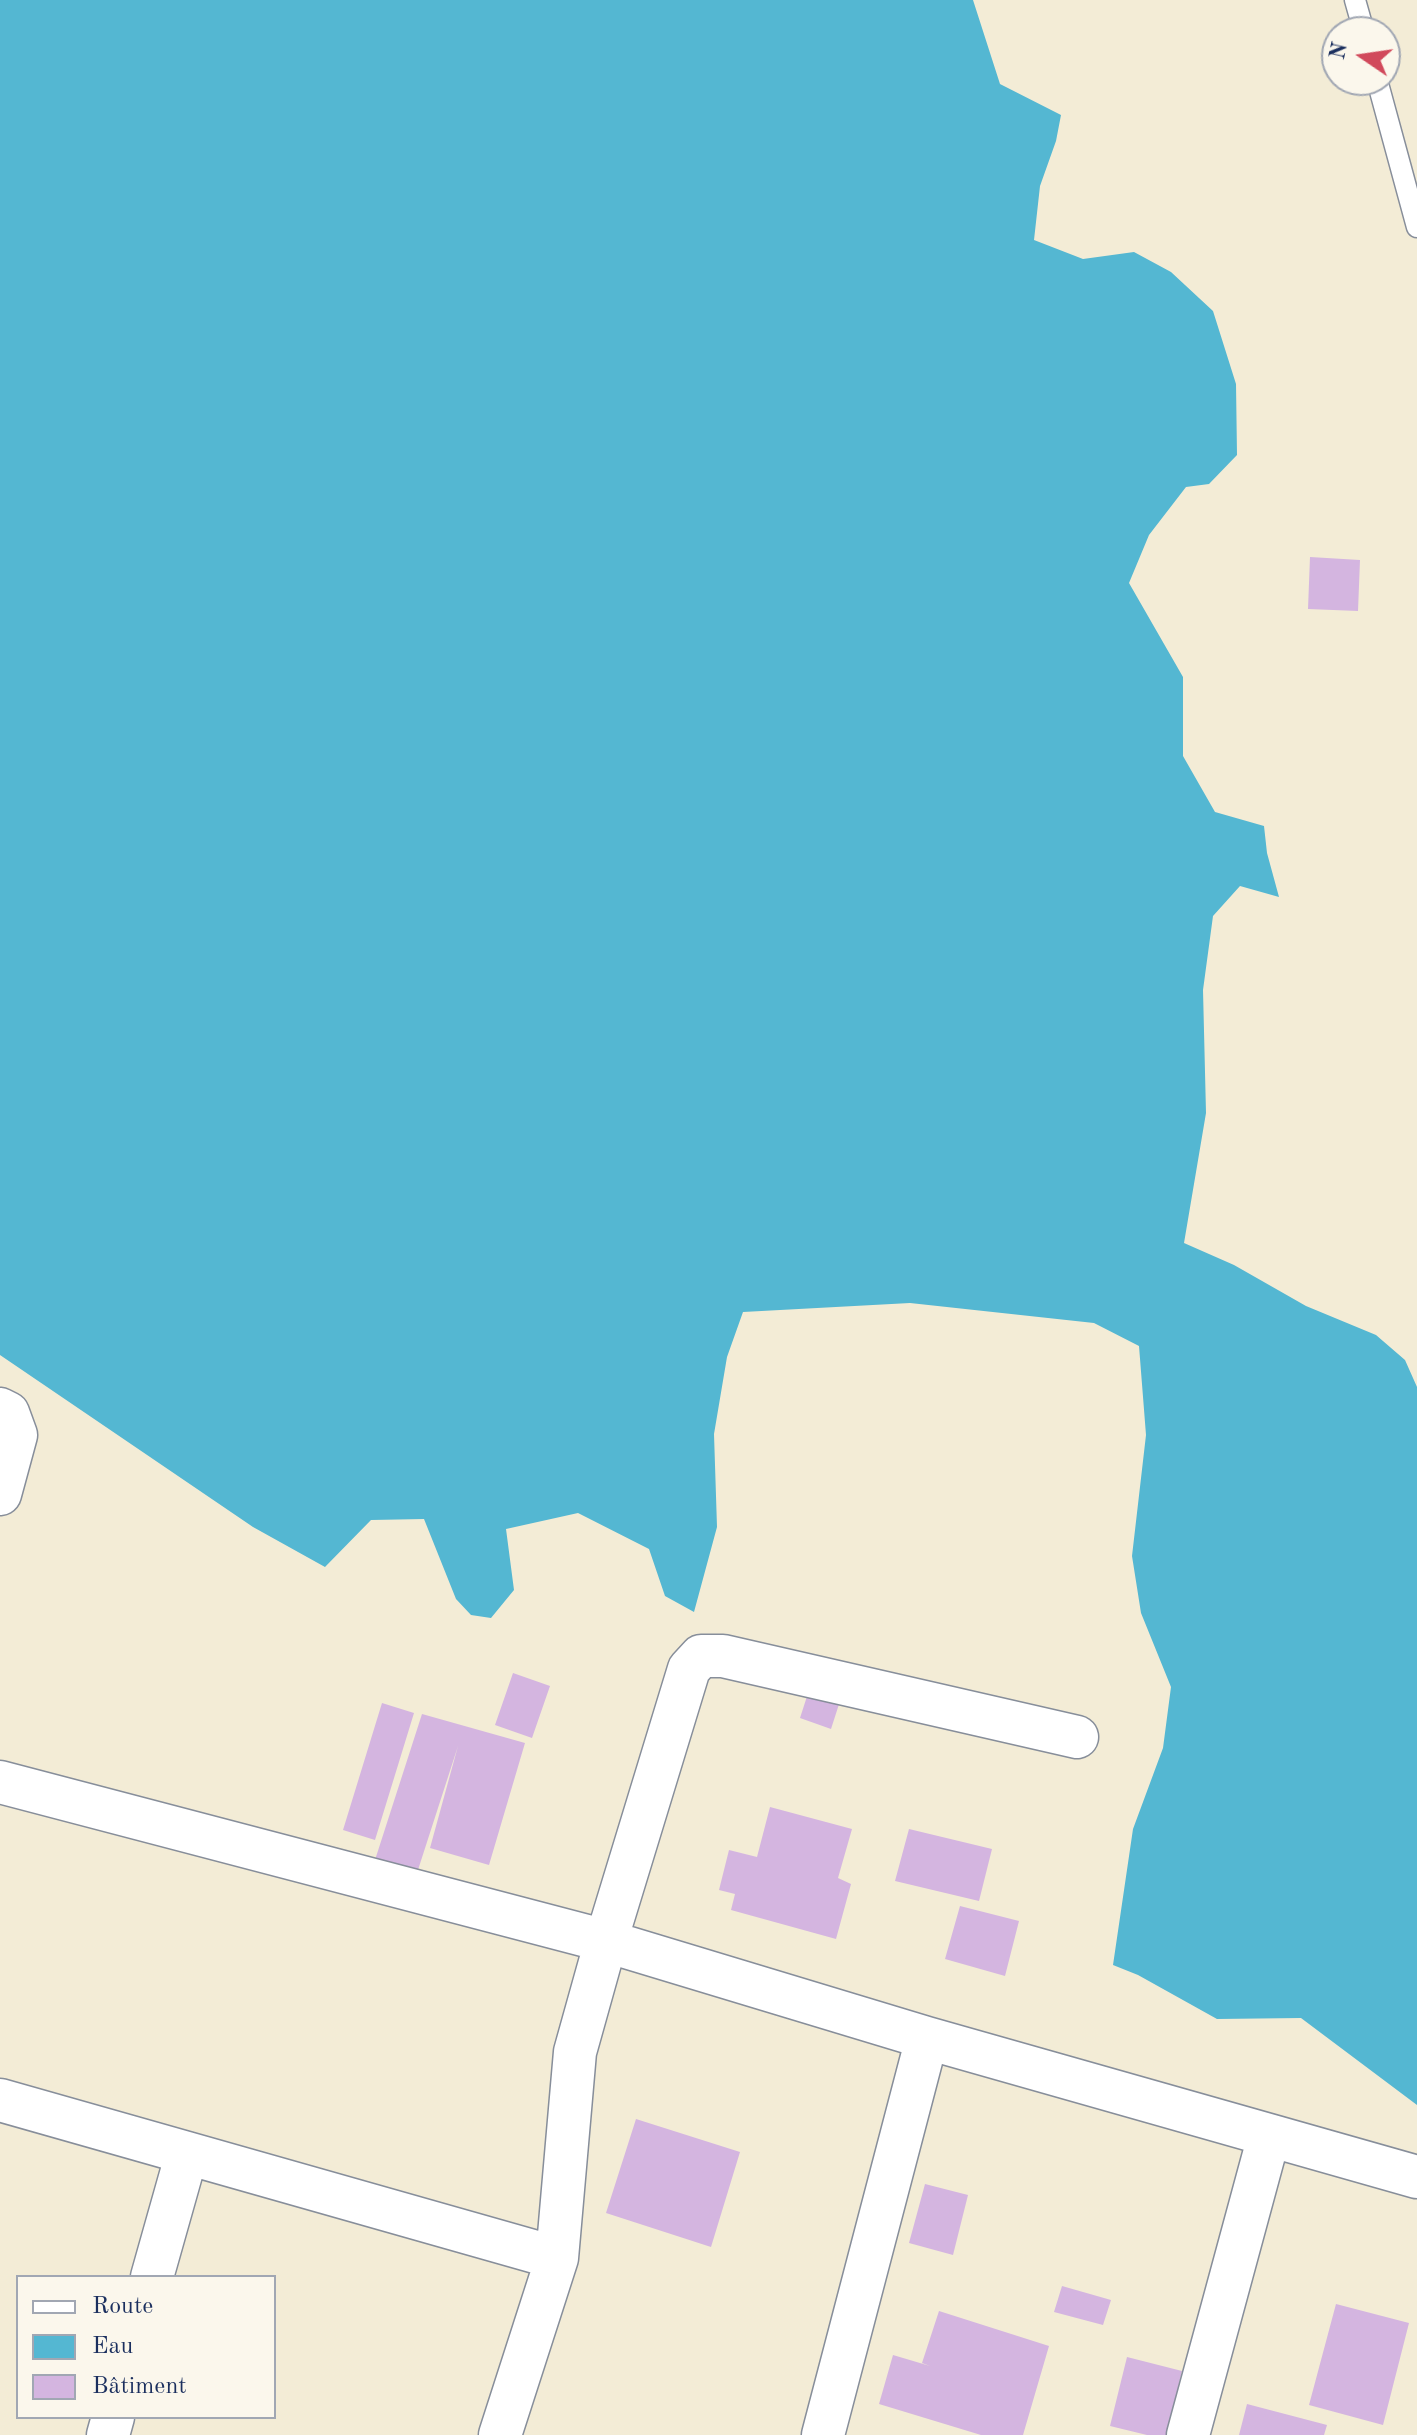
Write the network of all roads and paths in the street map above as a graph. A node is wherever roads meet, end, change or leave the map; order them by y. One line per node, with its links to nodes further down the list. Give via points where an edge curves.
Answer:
1 (1381, 96): 2 (lane)
2 (1417, 227)
3 (0, 1409): 4 (street, via 8,1413 16,1435)
4 (0, 1494)
5 (1077, 1737): 7 (street, via 723,1656 701,1656 689,1669)
6 (0, 1782): 7 (street)
7 (606, 1941): 8 (street); 13 (street, via 575,2052)
8 (927, 2038): 10 (street); 16 (street)
9 (0, 2100): 11 (street)
10 (1269, 2136): 12 (street); 17 (street)
11 (187, 2153): 13 (street); 14 (street)
12 (1417, 2177)
13 (557, 2258): 15 (street)
14 (153, 2275)
15 (500, 2435)
16 (823, 2435)
17 (1188, 2435)

